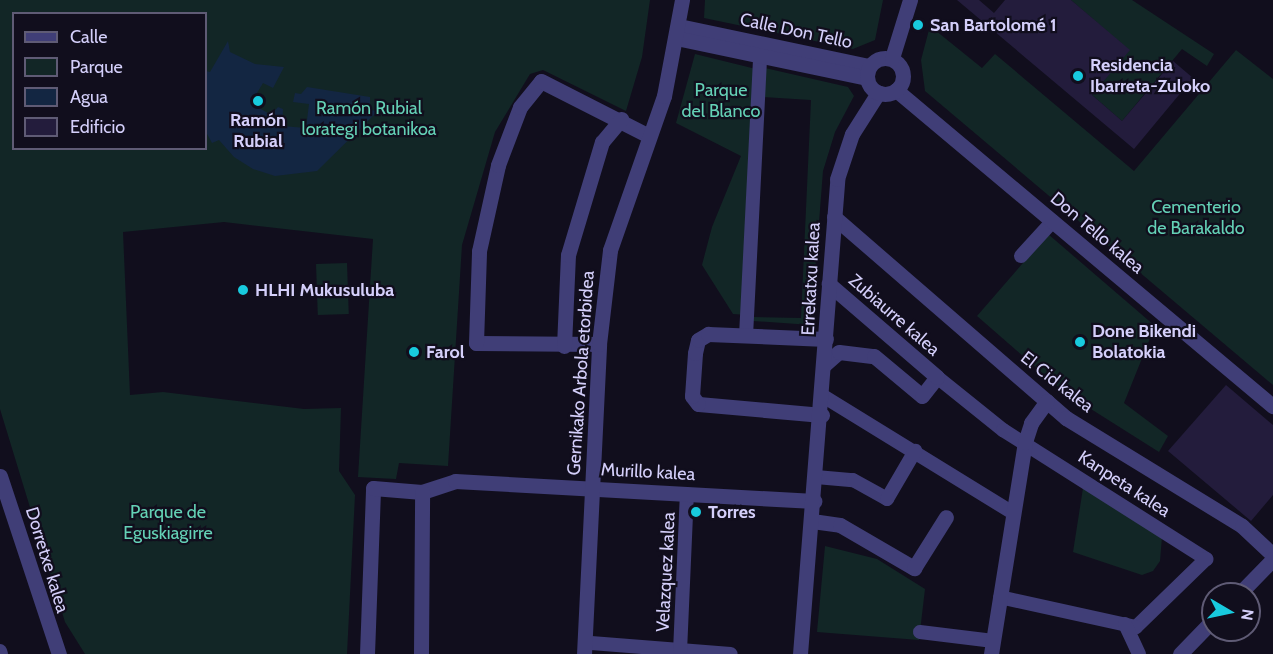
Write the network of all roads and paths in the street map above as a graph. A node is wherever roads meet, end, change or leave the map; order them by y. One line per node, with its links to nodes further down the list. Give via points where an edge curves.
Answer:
1 (682, 0): 3 (street, Gernikako Arbola etorbidea)
2 (910, 0): 5 (street)
3 (677, 33): 4 (street, Calle Don Tello); 6 (street, Calle Don Tello); 10 (street, Gernikako Arbola etorbidea, via 664,96)
4 (760, 56): 6 (street, Calle Don Tello); 15 (street)
5 (892, 58): 6 (street, via 879,58); 7 (street, via 903,73)
6 (868, 72): 8 (street)
7 (896, 90): 8 (street); 12 (street, Don Tello kalea)
8 (878, 93): 11 (street, Errekatxu kalea, via 852,134 837,179)
9 (621, 119): 10 (street); 18 (street, Gernikako Arbola etorbidea, via 602,142 568,255); 18 (street, via 542,81 520,107 498,165 479,251 476,343)
10 (649, 136): 17 (street, Gernikako Arbola etorbidea, via 610,250)
11 (834, 217): 14 (street, Errekatxu kalea); 22 (street, El Cid kalea)
12 (1053, 221): 13 (street); 23 (street, Don Tello kalea)
13 (1022, 256)
14 (829, 284): 16 (street, Errekatxu kalea); 20 (street, Zubiaurre kalea)
15 (746, 336): 16 (street); 24 (street, via 708,334 698,340 692,396 698,405)
16 (826, 339): 19 (street, Errekatxu kalea)
17 (599, 344): 18 (street); 29 (street, Gernikako Arbola etorbidea)
18 (564, 346)
19 (825, 364): 20 (street, Zubiaurre kalea, via 839,352 874,356 922,396); 21 (street, Errekatxu kalea)
20 (937, 377): 25 (street)
21 (823, 396): 24 (street, Errekatxu kalea); 26 (street)
22 (1047, 401): 25 (street, via 1031,423); 36 (street, El Cid kalea, via 1242,526)
23 (1273, 406)
24 (822, 415): 28 (street, Errekatxu kalea)
25 (1025, 442): 33 (street); 40 (street, Kanpeta kalea, via 1206,559 1136,627)
26 (915, 451): 28 (street, via 887,499 853,480); 33 (street)
27 (0, 476): 46 (street, Dorretxe kalea)
28 (816, 477): 32 (street, Errekatxu kalea)
29 (593, 489): 30 (street, Murillo kalea, via 455,481); 31 (street, Murillo kalea); 43 (street, Gernikako Arbola etorbidea)
30 (422, 492): 47 (street, Murillo kalea, via 373,488); 48 (street)
31 (687, 494): 32 (street, Murillo kalea); 45 (street, Velazquez kalea)
32 (814, 501): 35 (street, Errekatxu kalea)
33 (1013, 513): 39 (street)
34 (946, 517): 35 (street, via 914,568 840,525)
35 (812, 521): 50 (street, Errekatxu kalea)
36 (1273, 555)
37 (1273, 559): 38 (street)
38 (1251, 582)
39 (1000, 597): 40 (street); 44 (street)
40 (1125, 624): 51 (street)
41 (920, 632): 44 (street)
42 (1201, 632): 52 (street)
43 (587, 648): 45 (street, Velazquez kalea)
44 (992, 648)
45 (680, 652): 49 (street, Velazquez kalea)
46 (59, 654)
47 (367, 654)
48 (421, 654)
49 (731, 654)
50 (800, 654)
51 (1139, 654)
52 (1180, 654)

